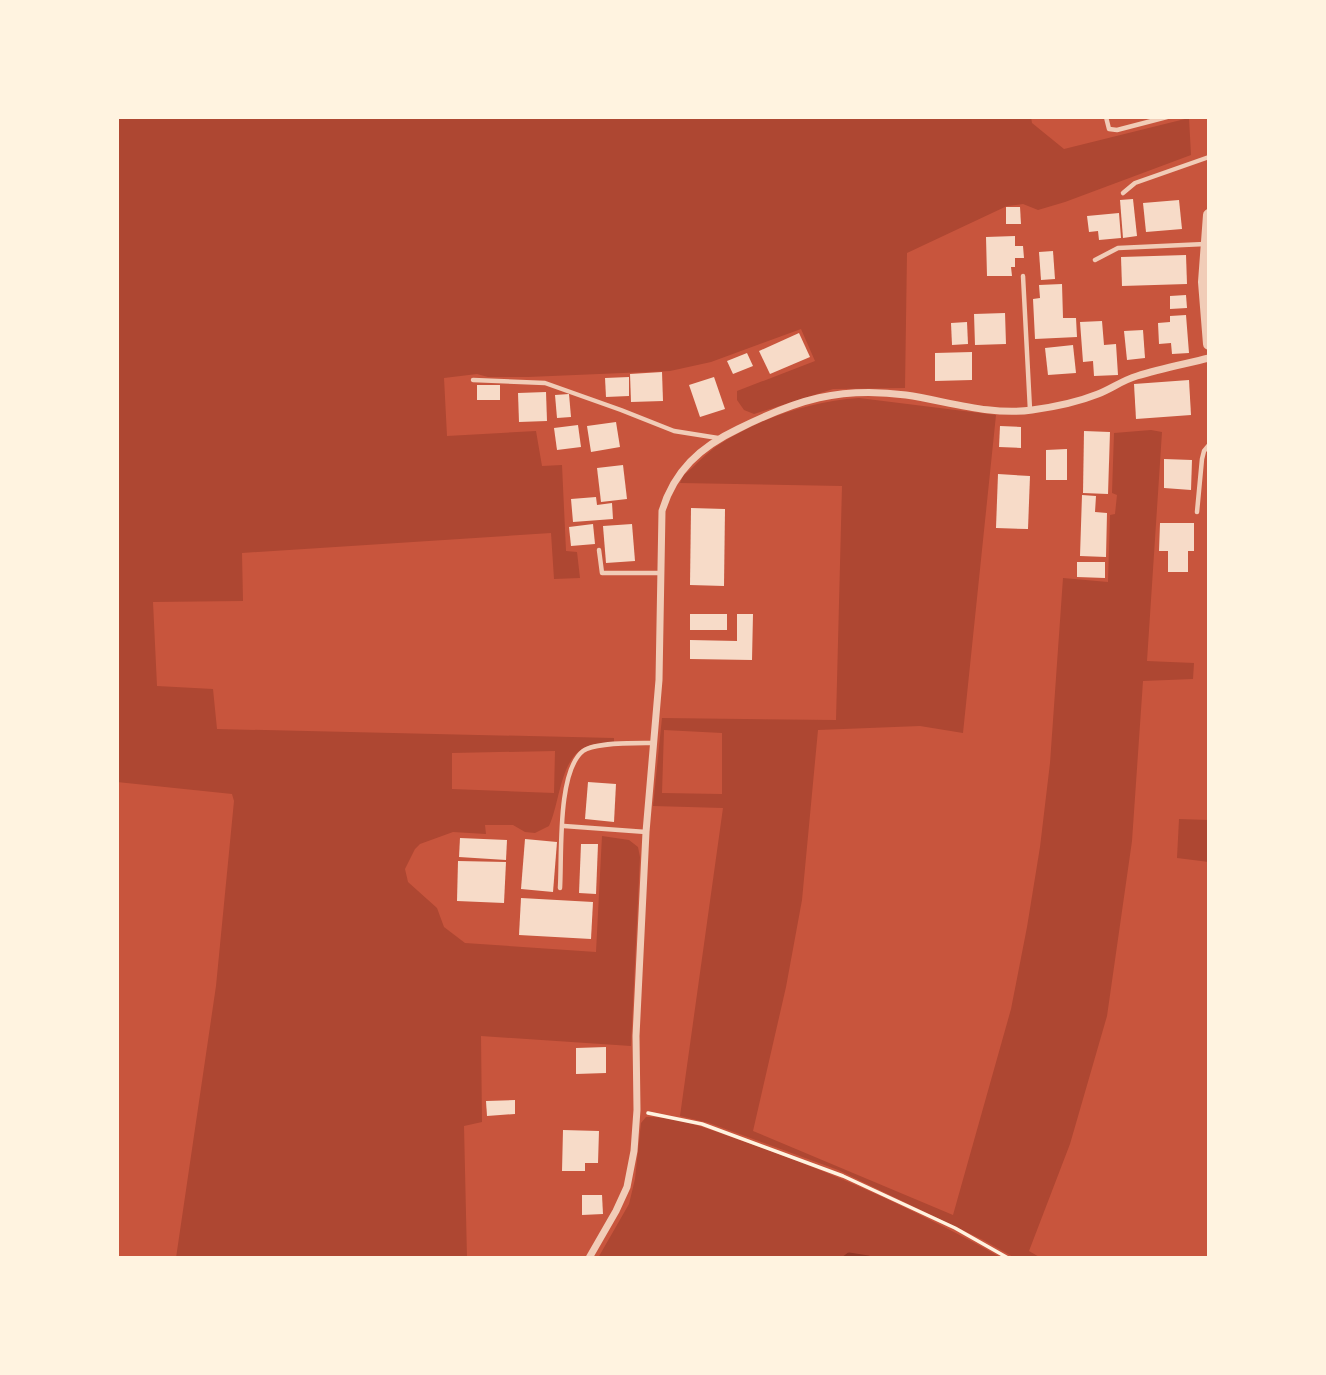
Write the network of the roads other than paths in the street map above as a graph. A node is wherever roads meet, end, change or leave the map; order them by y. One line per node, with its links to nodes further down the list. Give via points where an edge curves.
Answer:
1 (1106, 117): 2 (lane, via 1109,129 1117,130)
2 (1167, 117)
3 (1209, 157): 4 (lane, via 1135,183)
4 (1123, 193)
5 (1209, 215): 6 (street)
6 (1206, 244): 7 (lane, via 1118,248); 9 (street)
7 (1095, 260)
8 (1023, 276): 12 (lane)
9 (1209, 344)
10 (1209, 358): 12 (street)
11 (473, 380): 13 (lane, via 545,383 674,431)
12 (1030, 411): 13 (street, via 999,411 904,395 833,393 791,405)
13 (718, 438): 17 (street, via 678,474 668,490 662,511)
14 (1209, 445): 15 (lane, via 1202,459)
15 (1197, 512)
16 (599, 550): 17 (lane, via 602,573)
17 (661, 572): 18 (street)
18 (653, 743): 19 (lane, via 584,750 567,775); 20 (street)
19 (564, 826): 20 (lane); 21 (lane)
20 (646, 832): 22 (street, via 634,1151 617,1211)
21 (560, 888)
22 (590, 1256)

